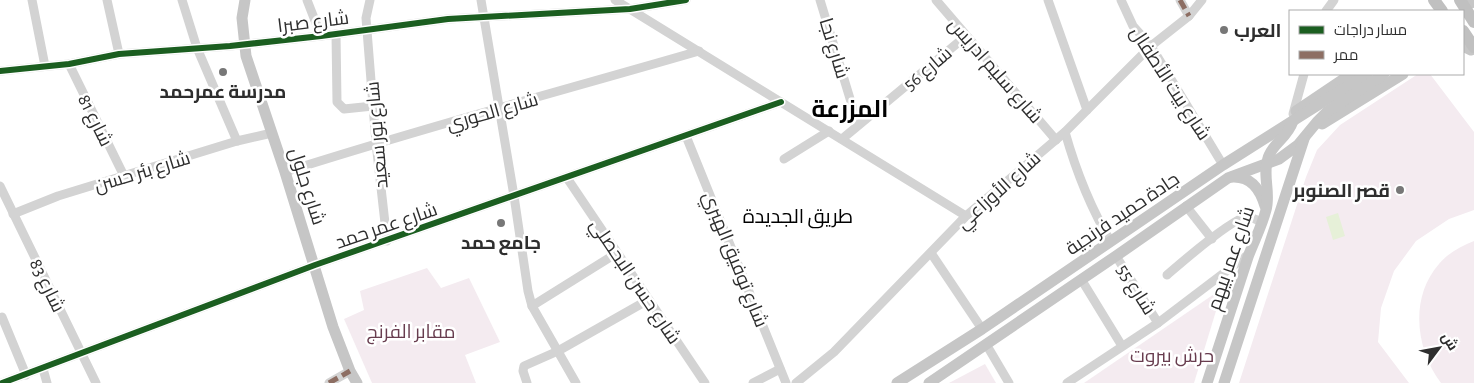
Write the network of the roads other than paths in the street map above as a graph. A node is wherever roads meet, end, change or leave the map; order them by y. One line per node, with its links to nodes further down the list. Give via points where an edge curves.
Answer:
1 (32, 0): 41 (street)
2 (107, 0): 39 (street)
3 (182, 0): 36 (street)
4 (237, 0): 34 (main road, via 236,28)
5 (245, 0): 34 (main road)
6 (307, 0): 32 (street)
7 (370, 0): 28 (street, شارع بور سعيد, via 366,18)
8 (481, 0): 26 (street)
9 (615, 0): 21 (street)
10 (686, 0): 20 (street, شارع صبرا)
11 (820, 0): 53 (street, شارع نجا)
12 (936, 0): 33 (street, شارع سليم ادريس)
13 (1048, 0): 51 (street)
14 (1121, 0): 35 (street, شارع بيت الأطفال, via 1133,26)
15 (1180, 0): 24 (street)
16 (1202, 0): 24 (street, شارع الأوزاعي)
17 (1432, 0): 22 (highway)
18 (1451, 0): 23 (highway)
19 (1468, 2): 27 (highway)
20 (648, 3): 21 (street, شارع صبرا)
21 (630, 8): 26 (street, شارع صبرا); 38 (street)
22 (1441, 10)
23 (1459, 10)
24 (1189, 16): 35 (street, شارع الأوزاعي)
25 (1464, 16): 29 (highway)
26 (483, 18): 28 (street, شارع صبرا, via 448,19); 50 (street)
27 (1474, 22)
28 (368, 30): 30 (street, شارع صبرا); 49 (street, شارع بور سعيد)
29 (1474, 30)
30 (336, 34): 32 (street, شارع صبرا); 49 (street, via 337,102 344,108)
31 (1464, 34): 37 (highway)
32 (321, 36): 34 (street, شارع صبرا)
33 (966, 36): 53 (street, شارع 56); 60 (street, شارع سليم ادريس)
34 (242, 44): 36 (street, شارع صبرا); 56 (main road, شارع جلول)
35 (1150, 46): 51 (street, شارع الأوزاعي); 64 (street, شارع بيت الأطفال)
36 (197, 48): 39 (street, شارع صبرا); 61 (street)
37 (1470, 49)
38 (699, 51): 48 (street); 50 (street, شارع الحوري)
39 (119, 54): 40 (street, شارع صبرا)
40 (69, 64): 41 (street, شارع صبرا); 67 (street, شارع 81)
41 (45, 66): 42 (street, شارع صبرا)
42 (0, 70)
43 (1304, 75): 52 (street)
44 (1349, 75): 52 (main road)
45 (1365, 75): 52 (main road)
46 (1382, 75): 57 (main road, جادة حميد فرنجية, via 1328,111)
47 (1401, 75): 57 (main road)
48 (781, 102): 54 (street); 58 (street, شارع عمر حمد)
49 (373, 106): 62 (street, شارع بور سعيد)
50 (500, 109): 62 (street, شارع الحوري); 71 (street)
51 (1087, 110): 55 (street, شارع الأوزاعي)
52 (1293, 117): 64 (main road, جادة حميد فرنجية, via 1265,131 1255,145); 65 (main road, via 1288,134 1269,153)
53 (858, 125): 59 (street, شارع 56)
54 (829, 131): 59 (street); 63 (street)
55 (1065, 132): 60 (street, شارع الأوزاعي); 80 (street, via 1089,203)
56 (272, 133): 61 (street, شارع بئر حسن); 66 (main road, شارع جلول)
57 (1308, 134): 65 (main road, جادة حميد فرنجية, via 1289,152); 84 (main road, شارع عمر بيهم)
58 (686, 136): 68 (street, شارع عمر حمد); 99 (street, شارع توفيق الهبري)
59 (842, 139): 76 (street)
60 (1056, 140): 76 (street, شارع الأوزاعي)
61 (237, 142): 67 (street, شارع بئر حسن)
62 (376, 143): 66 (street, شارع الحوري); 79 (street, شارع بور سعيد)
63 (784, 159)
64 (1223, 165): 80 (main road, جادة حميد فرنجية)
65 (1266, 165): 69 (main road, جادة حميد فرنجية); 73 (main road, شارع عمر بيهم)
66 (286, 172): 86 (main road, شارع جلول)
67 (124, 176): 74 (street, شارع بئر حسن)
68 (567, 178): 71 (street, شارع عمر حمد); 81 (street, شارع حسن البحصلي)
69 (1228, 178): 72 (main road, جادة حميد فرنجية); 73 (main road, via 1252,182)
70 (0, 186): 74 (street, شارع 83)
71 (514, 196): 79 (street, شارع عمر حمد); 90 (street, via 525,279)
72 (1186, 206): 78 (street); 85 (main road, جادة حميد فرنجية)
73 (1266, 210): 77 (main road, شارع عمر بيهم)
74 (12, 211): 75 (street, شارع بئر حسن); 97 (street, شارع 83)
75 (0, 212)
76 (966, 216): 82 (street, شارع الأوزاعي)
77 (1262, 223): 78 (street, via 1253,218 1242,218); 83 (main road, شارع عمر بيهم)
78 (1212, 239): 87 (street)
79 (387, 241): 86 (street, شارع عمر حمد)
80 (1111, 242): 93 (main road, جادة حميد فرنجية)
81 (616, 253): 89 (street, شارع حسن البحصلي); 90 (street)
82 (931, 253): 93 (street); 112 (street, شارع الأوزاعي, via 834,352)
83 (1249, 254): 84 (main road); 92 (street); 117 (main road, شارع عمر بيهم)
84 (1266, 254): 118 (main road, شارع عمر بيهم)
85 (1116, 256): 88 (main road, جادة حميد فرنجية); 92 (street, شارع 55)
86 (315, 265): 97 (street, شارع عمر حمد); 100 (main road, شارع جلول)
87 (1167, 275)
88 (1081, 279): 94 (main road, جادة حميد فرنجية); 95 (street)
89 (648, 300): 96 (street); 109 (street, شارع حسن البحصلي)
90 (532, 306): 96 (street)
91 (0, 318): 101 (street)
92 (1158, 323): 95 (street)
93 (982, 329): 113 (main road, جادة حميد فرنجية)
94 (986, 344): 114 (main road, جادة حميد فرنجية); 115 (street)
95 (1122, 346): 116 (street)
96 (558, 351): 107 (street, via 524,366); 108 (street)
97 (82, 354): 98 (street, شارع عمر حمد); 104 (street, شارع 83)
98 (43, 369): 101 (street, شارع عمر حمد); 103 (street)
99 (780, 369): 110 (street); 111 (street, شارع توفيق الهبري)
100 (350, 371): 105 (street); 106 (main road, شارع جلول)
101 (26, 374): 102 (street, شارع عمر حمد)
102 (2, 383)
103 (47, 383)
104 (96, 383)
105 (329, 383)
106 (357, 383)
107 (527, 383)
108 (576, 383)
109 (705, 383)
110 (753, 383)
111 (786, 383)
112 (796, 383)
113 (897, 383)
114 (929, 383)
115 (1009, 383)
116 (1067, 383)
117 (1207, 383)
118 (1224, 383)

